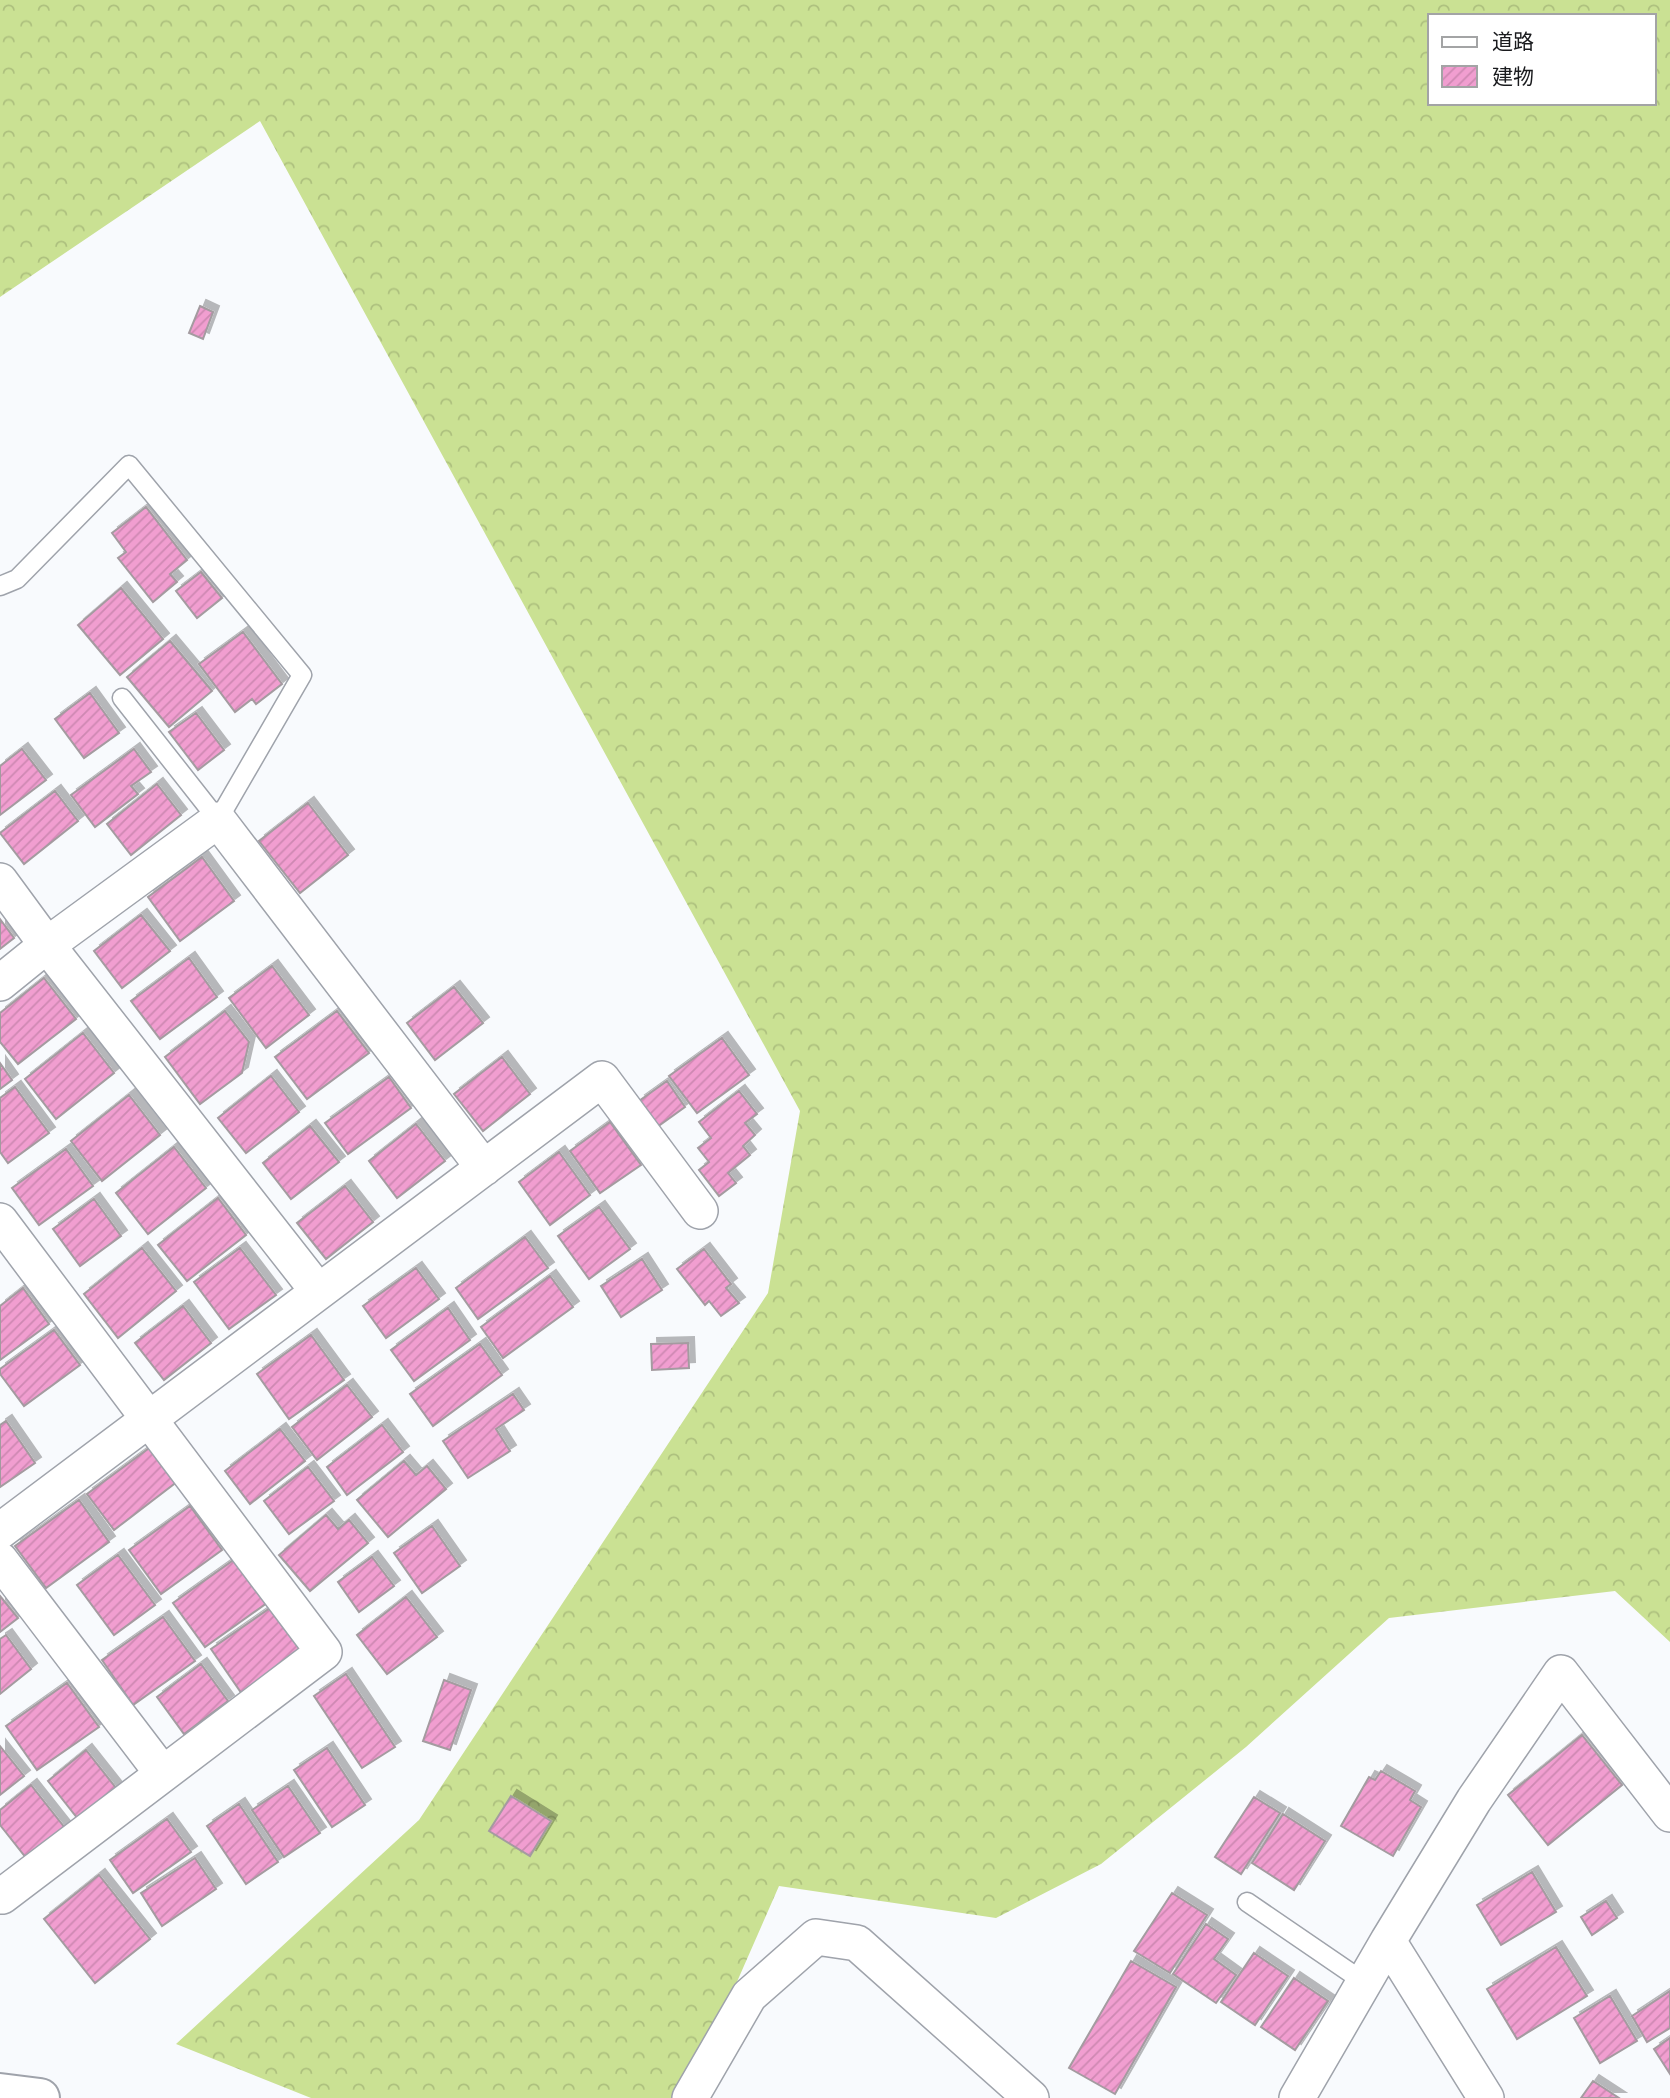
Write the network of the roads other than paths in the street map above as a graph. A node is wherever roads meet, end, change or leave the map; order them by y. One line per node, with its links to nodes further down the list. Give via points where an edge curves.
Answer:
1 (0, 586): 3 (lane, via 17,579 129,465 302,675)
2 (122, 698): 3 (lane)
3 (218, 820): 5 (street); 7 (street)
4 (0, 881): 5 (street)
5 (47, 945): 6 (street); 10 (street)
6 (0, 983)
7 (484, 1168): 8 (street, via 602,1079); 10 (street)
8 (700, 1211)
9 (0, 1221): 11 (street)
10 (318, 1291): 11 (street)
11 (150, 1418): 12 (street); 14 (street, via 324,1652)
12 (0, 1531)
13 (0, 1560): 14 (street)
14 (163, 1774): 16 (street, via 2,1896)
15 (1670, 1814): 18 (street, via 1561,1673 1474,1800)
16 (0, 1893)
17 (1247, 1902): 19 (lane)
18 (1388, 1941): 19 (street); 25 (street)
19 (1364, 1982): 24 (street)
20 (0, 2093): 21 (street)
21 (40, 2098)
22 (690, 2098): 23 (street, via 749,1996 816,1937 857,1943)
23 (1031, 2098)
24 (1297, 2098)
25 (1486, 2098)

